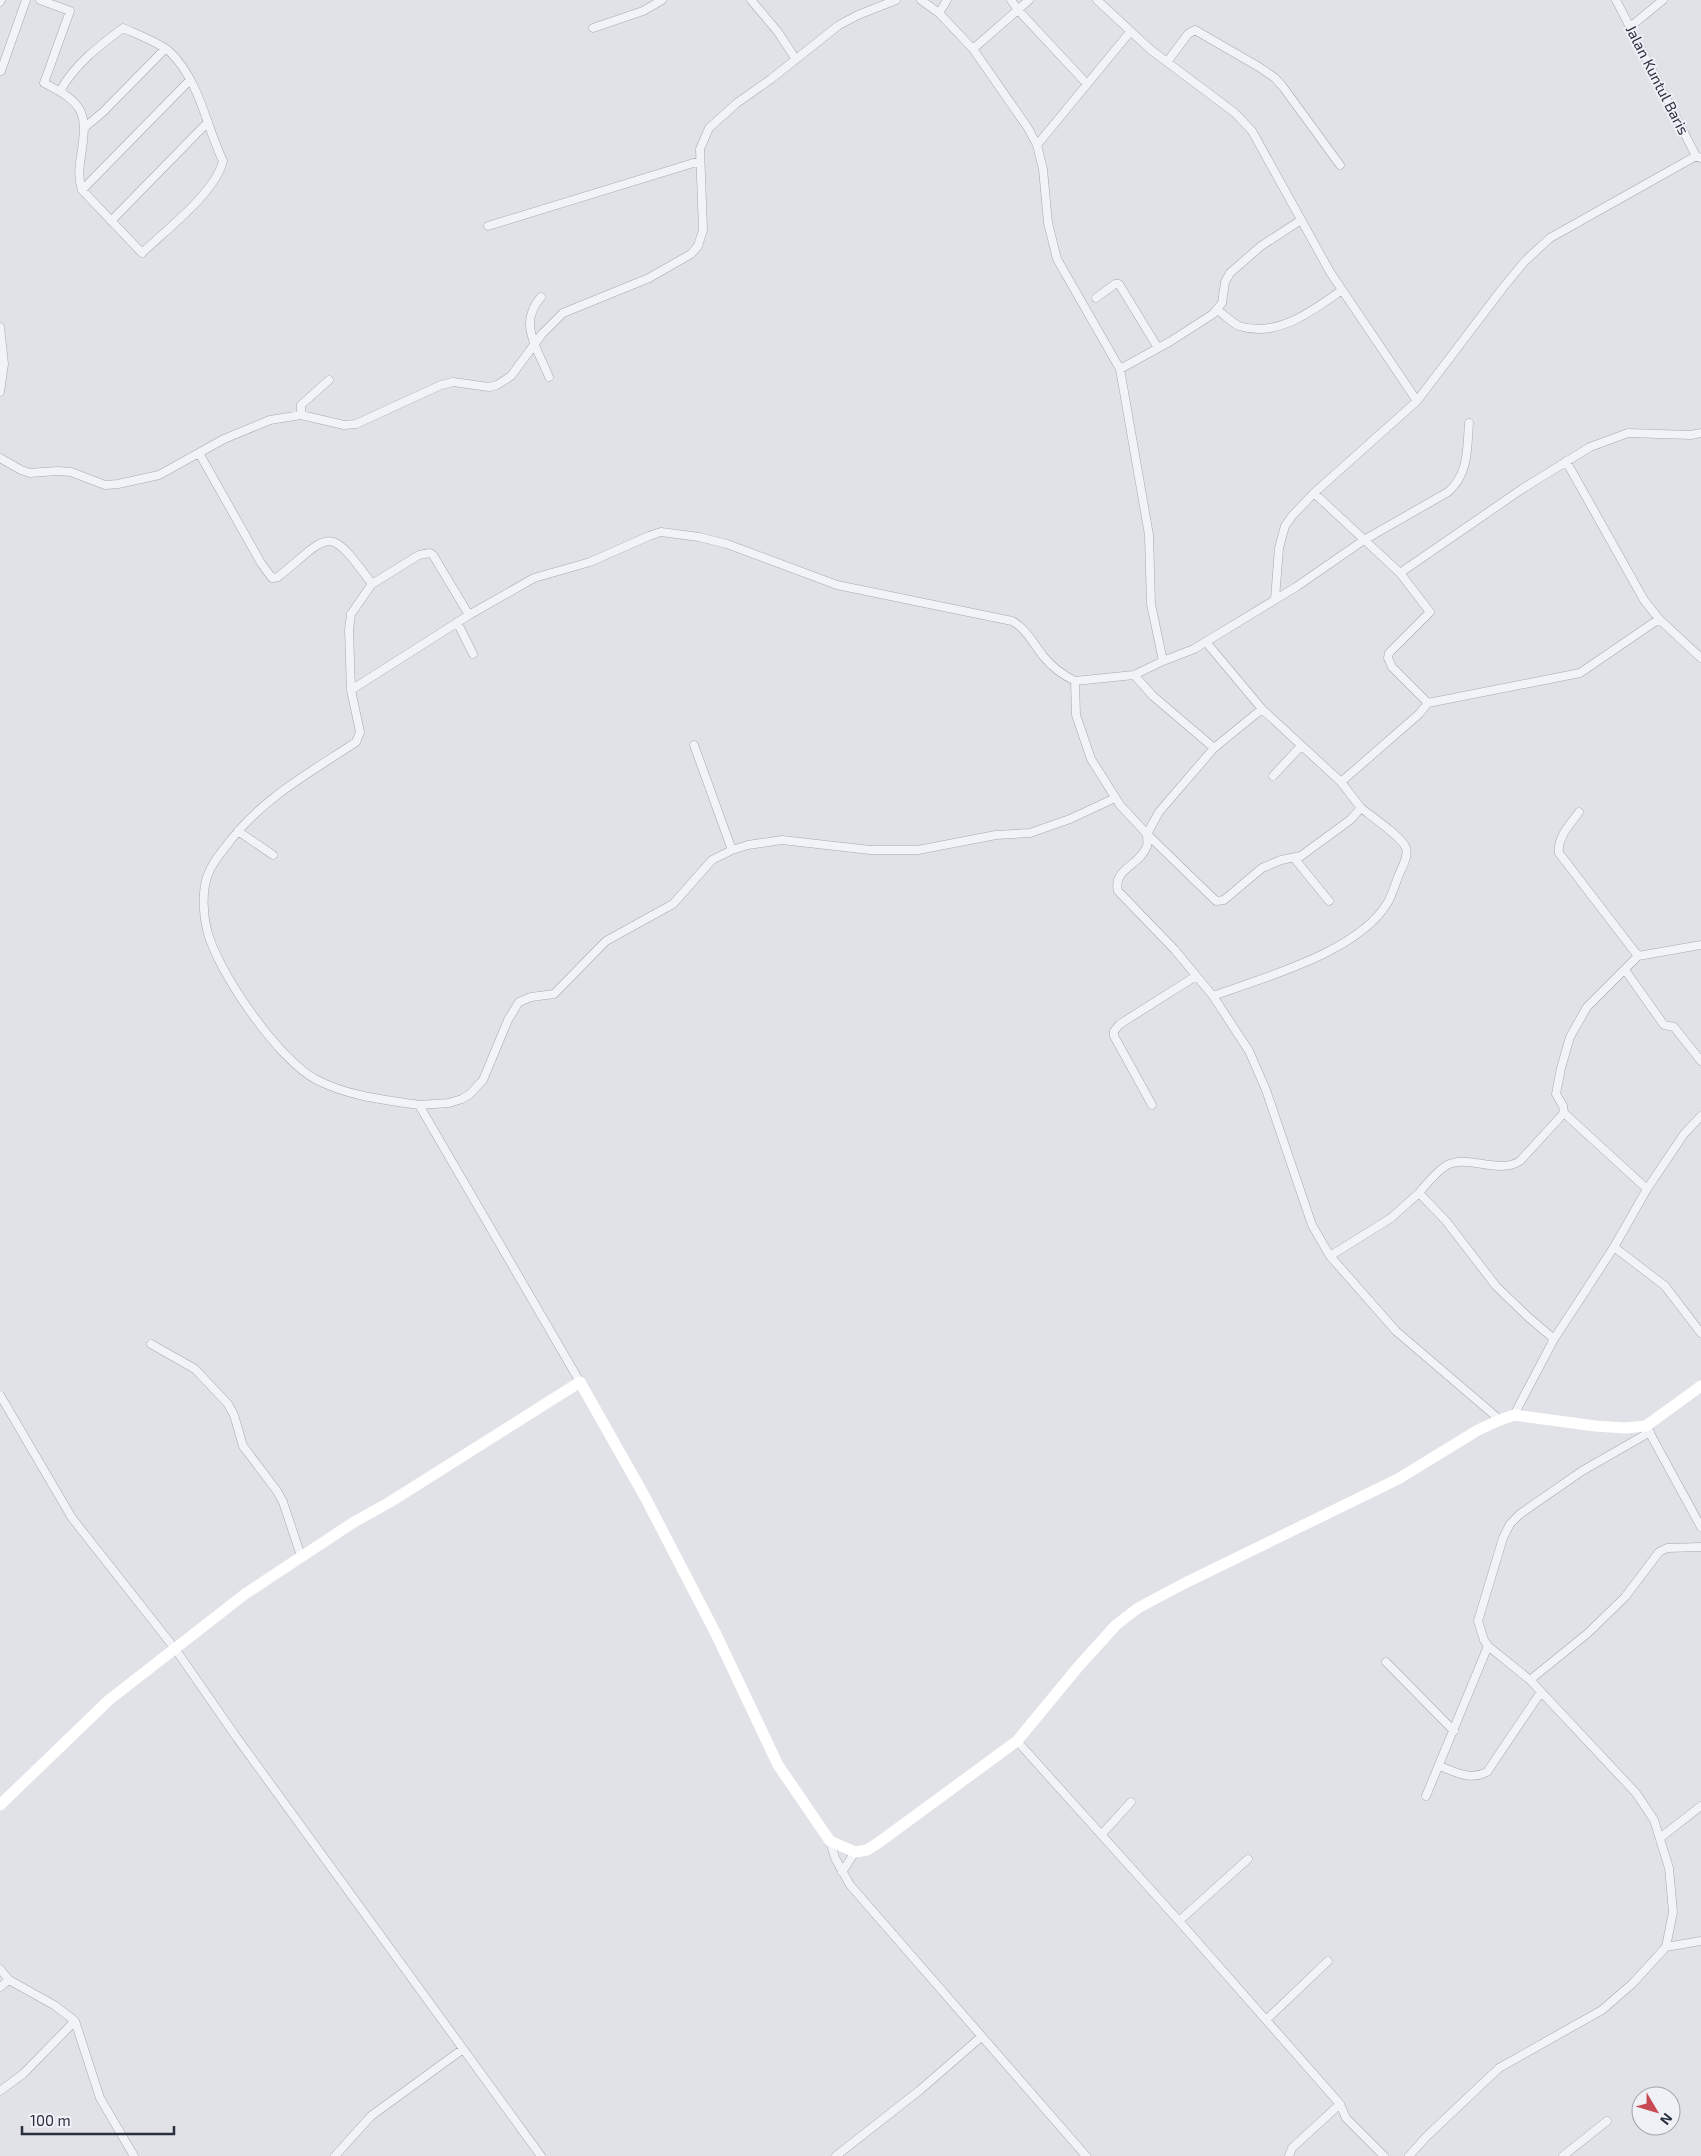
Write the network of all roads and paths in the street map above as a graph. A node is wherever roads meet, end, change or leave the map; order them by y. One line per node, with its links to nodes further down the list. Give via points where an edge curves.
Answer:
1 (26, 0): 22 (street)
2 (40, 0): 25 (street, via 70,11 44,83)
3 (662, 0): 16 (street, via 643,11)
4 (751, 0): 20 (street)
5 (896, 0): 20 (street, via 838,25)
6 (921, 0): 14 (street)
7 (947, 0): 14 (street)
8 (1011, 0): 13 (street)
9 (1029, 0): 13 (street)
10 (1097, 0): 17 (street)
11 (1616, 0): 15 (street, Jalan Kuntul Baris)
12 (1663, 0): 15 (street)
13 (1018, 10): 19 (street); 24 (street)
14 (939, 13): 19 (street)
15 (1630, 27): 29 (street, Jalan Kuntul Baris)
16 (593, 28)
17 (1130, 32): 21 (street); 24 (street)
18 (165, 49): 23 (street, via 170,51); 25 (street, via 123,28 92,50); 27 (street, via 104,112)
19 (973, 49): 28 (street)
20 (795, 58): 30 (street, via 710,128 700,149)
21 (1167, 62): 31 (street, via 1188,34 1195,30 1259,67 1283,87); 33 (street, via 1235,113 1252,131)
22 (1, 71)
23 (190, 80): 26 (street); 32 (street)
24 (1087, 84): 28 (street)
25 (60, 91): 27 (street, via 67,94 83,112)
26 (208, 122): 34 (street); 34 (street, via 223,161 220,173 206,191 142,253)
27 (84, 128): 32 (street, via 78,176)
28 (1037, 145): 43 (street, via 1052,243)
29 (1698, 157): 47 (street, via 1550,238 1502,289)
30 (700, 161): 35 (street); 41 (street, via 703,230 698,246 691,254 649,278 563,313)
31 (1340, 165)
32 (82, 190): 34 (street)
33 (1301, 220): 36 (street); 39 (street, via 1261,246 1230,273)
34 (112, 221)
35 (488, 226)
36 (1342, 290): 39 (street, via 1304,316 1266,330 1237,326); 47 (street)
37 (540, 297): 41 (street, via 530,313)
38 (1096, 298): 42 (street, via 1119,284)
39 (1217, 310): 42 (street)
40 (0, 327): 46 (street, via 4,364)
41 (534, 344): 44 (street); 48 (street, via 511,376 497,385 489,387 453,382 441,385 356,424 344,425)
42 (1158, 348): 43 (street)
43 (1120, 369): 65 (street, via 1149,535 1151,604)
44 (549, 377)
45 (329, 380): 48 (street, via 301,405)
46 (0, 392)
47 (1417, 401): 54 (street)
48 (301, 415): 51 (street, via 270,420)
49 (1469, 423): 55 (street, via 1464,470 1454,486)
50 (1700, 435): 53 (street, via 1628,433 1590,447)
51 (199, 453): 52 (street, via 159,475 118,484 99,483 71,472 30,473); 57 (street, via 260,563 272,578 316,544 334,540 346,549)
52 (0, 458)
53 (1566, 461): 56 (street); 60 (street, via 1627,572)
54 (1314, 493): 55 (street); 58 (street, via 1285,526 1279,548)
55 (1364, 540): 56 (street); 58 (street)
56 (1400, 573): 69 (street, via 1430,612 1388,658 1392,667)
57 (372, 584): 59 (street, via 419,555 430,552); 68 (street, via 351,614)
58 (1275, 599): 62 (street)
59 (469, 615): 61 (street); 67 (street, via 534,578 590,562 662,532 726,544 837,585 1012,620 1045,658)
60 (1659, 619): 64 (street); 69 (street, via 1580,674)
61 (457, 622): 63 (street); 68 (street)
62 (1206, 642): 65 (street); 70 (street)
63 (473, 654)
64 (1701, 658)
65 (1163, 661): 66 (street)
66 (1134, 675): 67 (street); 73 (street, via 1153,696)
67 (1075, 681): 76 (street, via 1076,715 1082,735 1091,759)
68 (352, 690): 79 (street, via 360,732 356,742 270,798)
69 (1428, 703): 75 (street)
70 (1262, 709): 72 (street); 73 (street)
71 (694, 745): 81 (street)
72 (1301, 746): 74 (street); 75 (street)
73 (1214, 748): 80 (street, via 1159,812)
74 (1272, 776)
75 (1341, 782): 77 (street)
76 (1114, 798): 80 (street); 81 (street, via 1030,833 996,835 918,850 870,850 782,840)
77 (1361, 808): 83 (street, via 1341,827); 89 (street, via 1406,848 1406,856 1388,902 1373,921 1348,940 1296,966)
78 (1579, 812): 86 (street, via 1562,836 1559,853)
79 (238, 831): 82 (street); 91 (street, via 207,878 204,911 212,947 258,1021 286,1056 316,1080 370,1097)
80 (1147, 834): 83 (street, via 1219,902 1262,868); 88 (street, via 1143,854 1117,880 1118,891)
81 (732, 850): 91 (street, via 712,860 673,904 606,941 554,994 519,1002 483,1080 470,1094 449,1103)
82 (273, 855)
83 (1294, 858): 84 (street)
84 (1329, 901)
85 (1701, 945): 86 (street)
86 (1638, 956): 87 (street)
87 (1625, 970): 90 (street, via 1664,1025 1674,1026); 93 (street, via 1587,1007 1570,1037 1556,1094)
88 (1196, 976): 89 (street); 92 (street, via 1114,1031)
89 (1213, 996): 98 (street, via 1258,1067 1312,1225)
90 (1701, 1061)
91 (419, 1105): 102 (street)
92 (1152, 1106)
93 (1564, 1113): 95 (street); 96 (street, via 1512,1166 1459,1162 1448,1165)
94 (1701, 1116): 95 (street, via 1684,1134)
95 (1648, 1190): 97 (street)
96 (1419, 1193): 98 (street, via 1391,1218); 100 (street, via 1446,1221 1496,1286)
97 (1614, 1247): 99 (street, via 1665,1286); 100 (street)
98 (1330, 1256): 106 (street, via 1396,1331)
99 (1701, 1333)
100 (1554, 1339): 105 (street)
101 (151, 1344): 110 (street, via 195,1369 228,1404 243,1446 283,1502)
102 (580, 1382): 110 (street); 125 (street, via 712,1625 778,1765)
103 (1701, 1386): 107 (street)
104 (0, 1394): 112 (street, via 72,1518)
105 (1514, 1415): 106 (street); 107 (street, via 1595,1426)
106 (1500, 1420): 117 (street, via 1398,1479 1138,1608 1116,1625)
107 (1648, 1429): 108 (street); 111 (street, via 1582,1471 1510,1524 1478,1621)
108 (1701, 1527)
109 (1701, 1547): 114 (street, via 1667,1548 1659,1552 1619,1603)
110 (301, 1556): 112 (street, via 245,1594)
111 (1488, 1646): 114 (street); 116 (street)
112 (176, 1650): 121 (street, via 109,1700); 139 (street)
113 (1386, 1662): 116 (street)
114 (1530, 1680): 115 (street)
115 (1541, 1692): 118 (street, via 1487,1772 1470,1778); 124 (street, via 1636,1793 1654,1820)
116 (1454, 1730): 118 (street)
117 (1017, 1741): 123 (street); 126 (street, via 878,1843 867,1850)
118 (1439, 1766): 119 (street)
119 (1426, 1796)
120 (1131, 1802): 123 (street)
121 (0, 1805)
122 (1701, 1806): 124 (street)
123 (1102, 1834): 129 (street)
124 (1660, 1838): 131 (street, via 1672,1882 1673,1912)
125 (830, 1841): 126 (street); 128 (street)
126 (855, 1852): 128 (street)
127 (1248, 1859): 129 (street)
128 (842, 1872): 138 (street)
129 (1179, 1920): 136 (street)
130 (1701, 1941): 131 (street)
131 (1666, 1947): 150 (street, via 1632,1984 1602,2010 1499,2068)
132 (1328, 1961): 136 (street)
133 (0, 1969): 134 (street)
134 (9, 1980): 135 (street); 137 (street, via 54,2005)
135 (0, 1987)
136 (1266, 2020): 141 (street)
137 (74, 2022): 140 (street, via 23,2074); 143 (street, via 100,2098)
138 (981, 2037): 146 (street); 147 (street)
139 (463, 2049): 144 (street, via 372,2116); 145 (street)
140 (0, 2091)
141 (1340, 2104): 148 (street, via 1292,2148); 149 (street, via 1346,2118)
142 (1607, 2121): 151 (street)
143 (134, 2156)
144 (335, 2156)
145 (541, 2156)
146 (836, 2156)
147 (1086, 2156)
148 (1289, 2156)
149 (1384, 2156)
150 (1409, 2156)
151 (1563, 2156)

